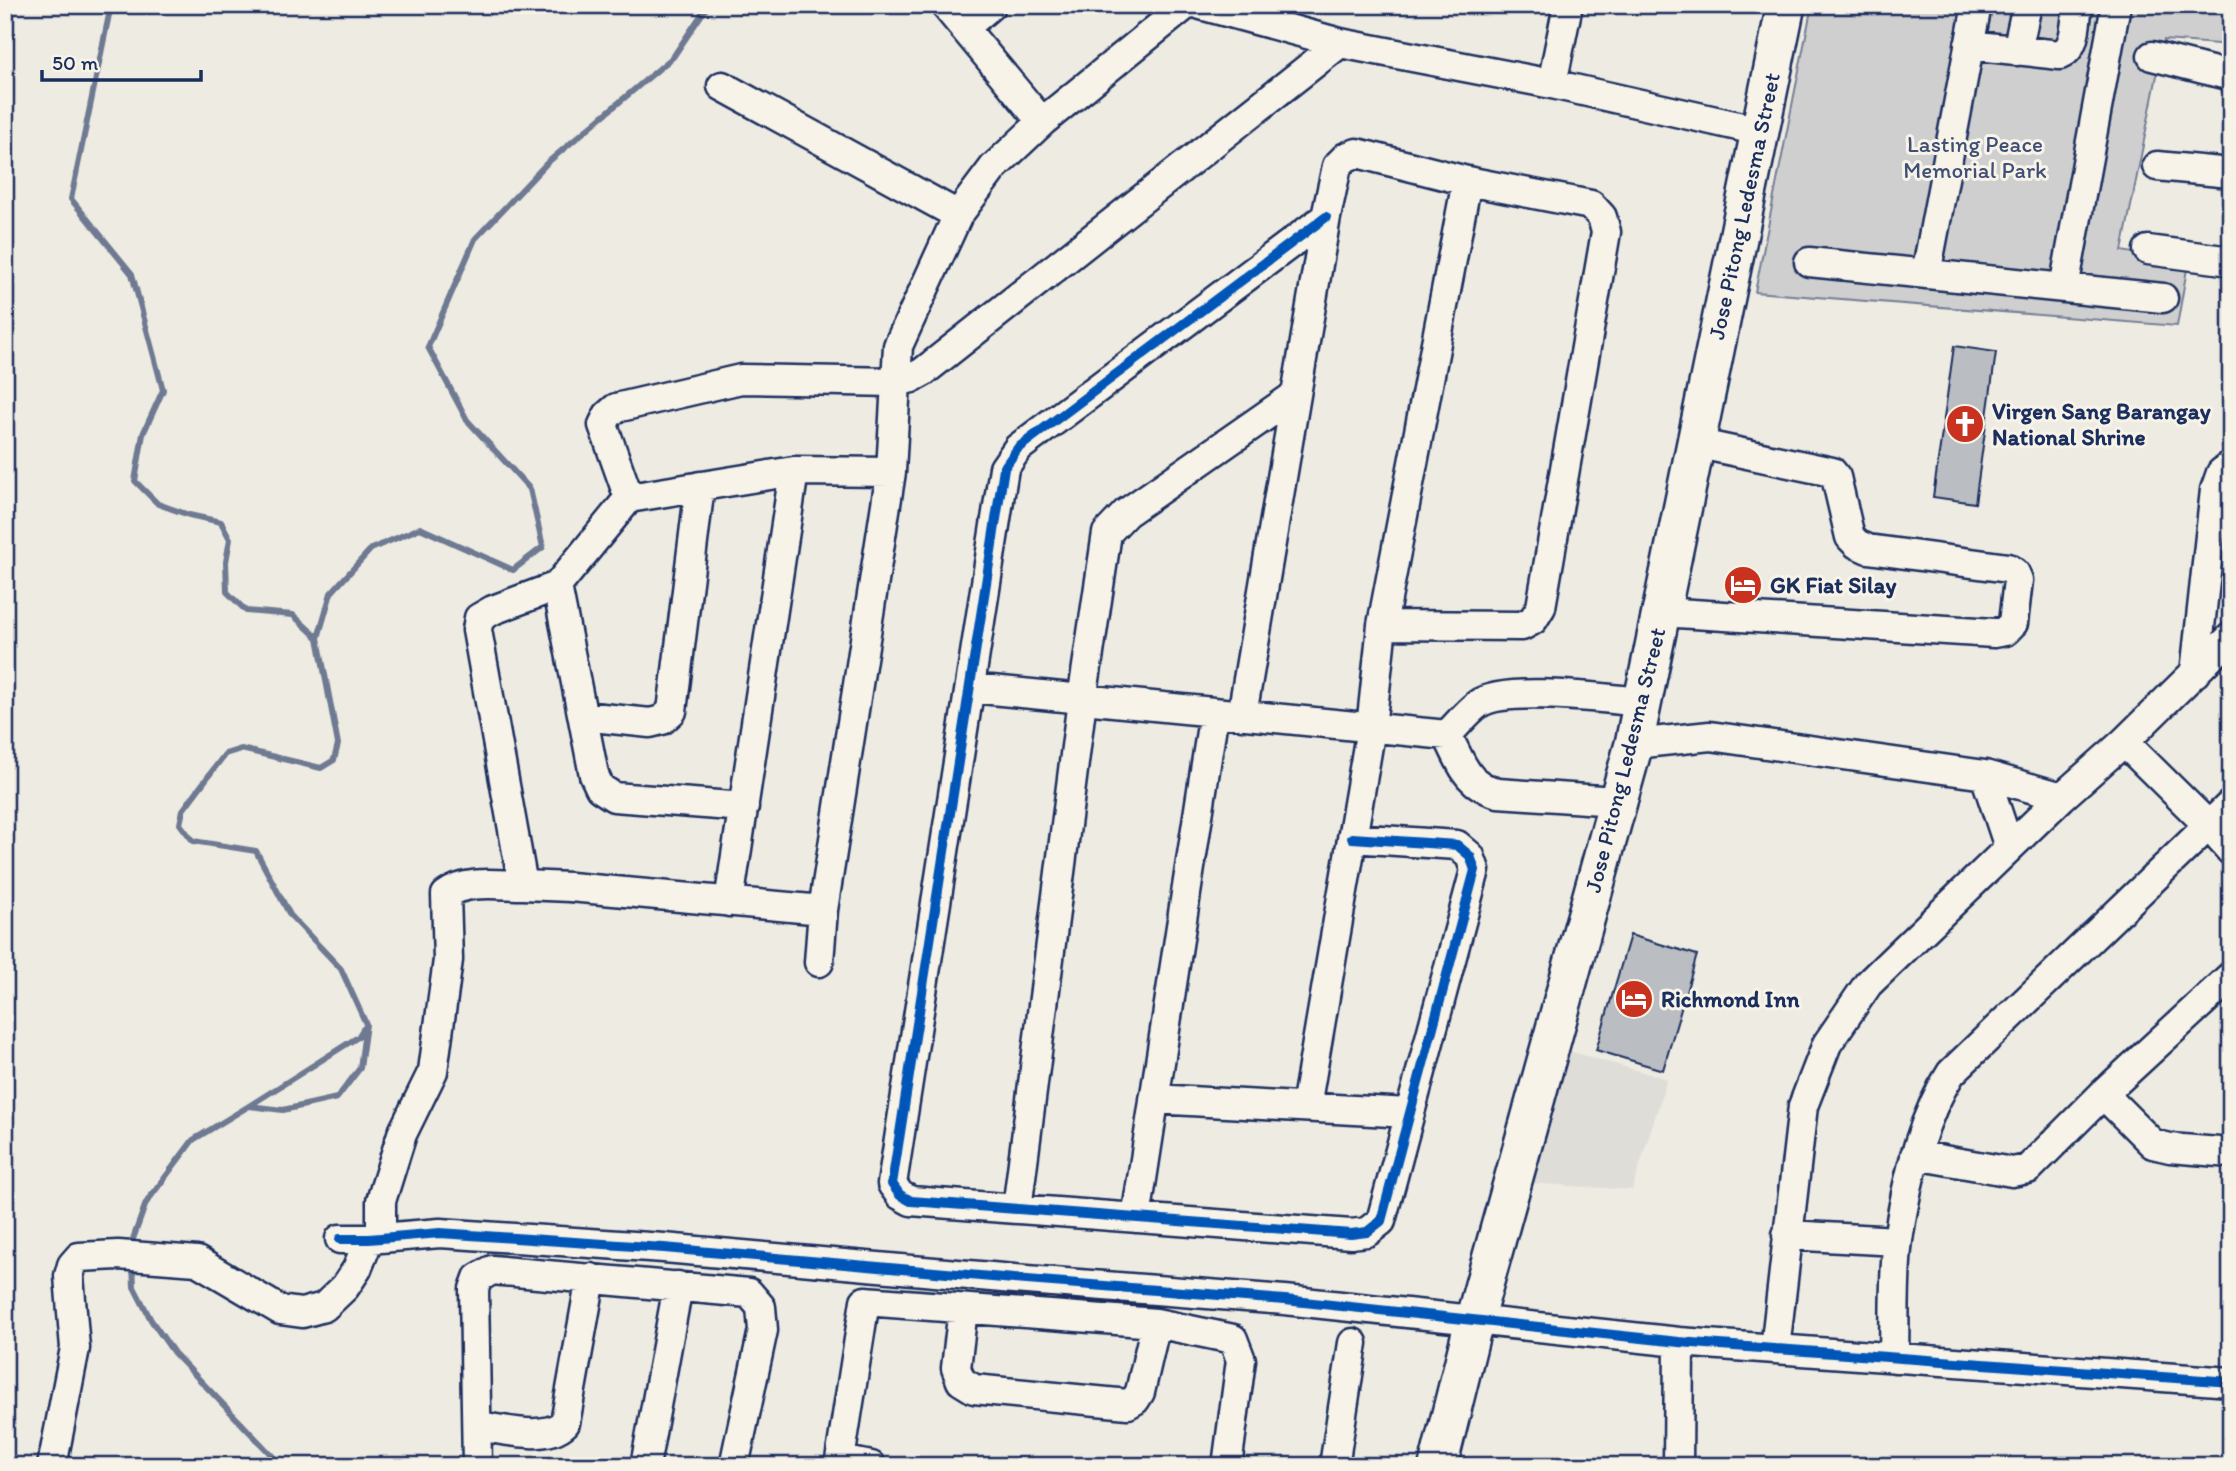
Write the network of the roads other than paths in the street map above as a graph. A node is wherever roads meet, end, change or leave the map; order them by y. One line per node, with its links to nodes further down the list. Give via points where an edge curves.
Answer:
1 (945, 5): 11 (street)
2 (991, 5): 11 (street)
3 (1185, 5): 19 (street)
4 (1201, 5): 12 (street)
5 (1569, 5): 17 (street)
6 (1786, 5): 20 (main road, Jose Pitong Ledesma Street)
7 (1977, 5): 13 (street)
8 (2027, 5): 14 (street)
9 (2078, 5): 14 (street, via 2067,52)
10 (2116, 5): 30 (street)
11 (964, 28): 19 (street)
12 (1340, 43): 17 (street); 32 (street, via 923,372)
13 (1969, 45): 14 (street); 29 (street)
14 (2017, 51)
15 (2152, 56): 16 (street)
16 (2231, 76)
17 (1552, 84): 20 (street)
18 (722, 86): 24 (street)
19 (1041, 122): 24 (street, via 994,167)
20 (1760, 131): 34 (main road, Jose Pitong Ledesma Street)
21 (2157, 166): 22 (street)
22 (2231, 173)
23 (1467, 181): 25 (street, via 1357,153 1336,166); 42 (street); 42 (street, via 1591,205 1602,217 1606,232 1541,607 1534,620 1522,626)
24 (958, 215): 32 (street, via 898,346)
25 (1326, 217): 33 (street); 45 (street, via 1017,448 1004,468)
26 (2148, 250): 27 (street)
27 (2231, 261)
28 (1810, 262): 29 (street)
29 (1926, 274): 30 (street)
30 (2064, 288): 31 (street)
31 (2163, 298)
32 (895, 382): 37 (street); 39 (street, via 741,379 616,408 603,425)
33 (1294, 396): 46 (street, via 1126,513 1107,533); 49 (street)
34 (1695, 443): 41 (main road, Jose Pitong Ledesma Street); 41 (street, via 1832,472 1850,537 1868,549 2008,568 2018,580 2013,623 1994,633)
35 (2231, 465): 44 (street, via 2221,473 2215,490)
36 (794, 471): 37 (street); 38 (street); 59 (street)
37 (891, 472): 66 (street)
38 (700, 486): 39 (street); 50 (street, via 672,711 650,723)
39 (629, 498): 40 (street)
40 (557, 586): 50 (street); 64 (street, via 493,610 479,618 477,629)
41 (1661, 612): 47 (main road, Jose Pitong Ledesma Street)
42 (1382, 625): 51 (street)
43 (2231, 637): 44 (street)
44 (2195, 673): 53 (street)
45 (971, 688): 46 (street); 75 (street, via 892,1184 911,1201)
46 (1082, 699): 48 (street); 75 (street)
47 (1642, 702): 52 (street, via 1500,696 1480,703); 54 (main road, Jose Pitong Ledesma Street)
48 (1214, 712): 49 (street); 70 (street)
49 (1242, 715): 51 (street)
50 (583, 716): 59 (street, via 594,775 600,788 614,797)
51 (1371, 728): 52 (street); 61 (street)
52 (1447, 735): 57 (street, via 1471,779 1484,789)
53 (2124, 742): 56 (street); 60 (street)
54 (1634, 744): 55 (street, via 1710,736); 57 (main road, Jose Pitong Ledesma Street)
55 (1985, 775): 56 (street); 62 (street)
56 (2062, 797): 62 (street)
57 (1616, 801): 86 (main road, Jose Pitong Ledesma Street)
58 (2231, 804): 60 (street)
59 (744, 807): 65 (street)
60 (2209, 826): 63 (street); 74 (street, via 1951,1073)
61 (1352, 838): 71 (street); 72 (street, via 1457,845 1470,856 1475,870)
62 (2009, 847): 77 (street, via 1868,984 1827,1044 1802,1106)
63 (2231, 850)
64 (523, 885): 65 (street); 79 (street, via 465,885 446,895 448,960 433,1072 402,1134 381,1201)
65 (729, 902): 66 (street)
66 (824, 911): 67 (street)
67 (819, 962)
68 (2228, 984): 69 (street)
69 (2103, 1094): 73 (street, via 2153,1144); 74 (street, via 2028,1169 2012,1172)
70 (1154, 1099): 71 (street); 76 (street)
71 (1306, 1107): 72 (street)
72 (1409, 1113): 76 (street, via 1381,1221 1367,1232)
73 (2231, 1153)
74 (1915, 1155): 80 (street)
75 (1017, 1209): 76 (street)
76 (1136, 1218)
77 (1787, 1235): 80 (street); 90 (street)
78 (340, 1239): 79 (street)
79 (375, 1239): 81 (street, via 440,1233); 95 (street, via 345,1287 324,1307 302,1313 280,1310 197,1261 79,1257 69,1276 75,1348)
80 (1898, 1241): 91 (street)
81 (871, 1266): 84 (street); 86 (street, via 1285,1300)
82 (591, 1279): 83 (street); 93 (street, via 565,1423 544,1434); 93 (street, via 492,1270 478,1278 474,1289)
83 (678, 1286): 97 (street); 98 (street, via 749,1293 761,1307 762,1330)
84 (865, 1301): 85 (street); 94 (street)
85 (963, 1309): 87 (street); 87 (street, via 956,1368 961,1381 974,1389 1128,1404 1140,1392)
86 (1474, 1321): 88 (street); 102 (main road, Jose Pitong Ledesma Street)
87 (1156, 1323): 100 (street, via 1233,1339 1238,1349 1241,1360)
88 (1679, 1342): 90 (street); 103 (street)
89 (1353, 1343): 101 (street)
90 (1775, 1349): 91 (street)
91 (1894, 1358): 92 (street)
92 (2231, 1382)
93 (477, 1426): 96 (street)
94 (840, 1463): 99 (street)
95 (52, 1466)
96 (477, 1466)
97 (645, 1466)
98 (734, 1466)
99 (870, 1466)
100 (1227, 1466)
101 (1334, 1466)
102 (1438, 1466)
103 (1678, 1466)

